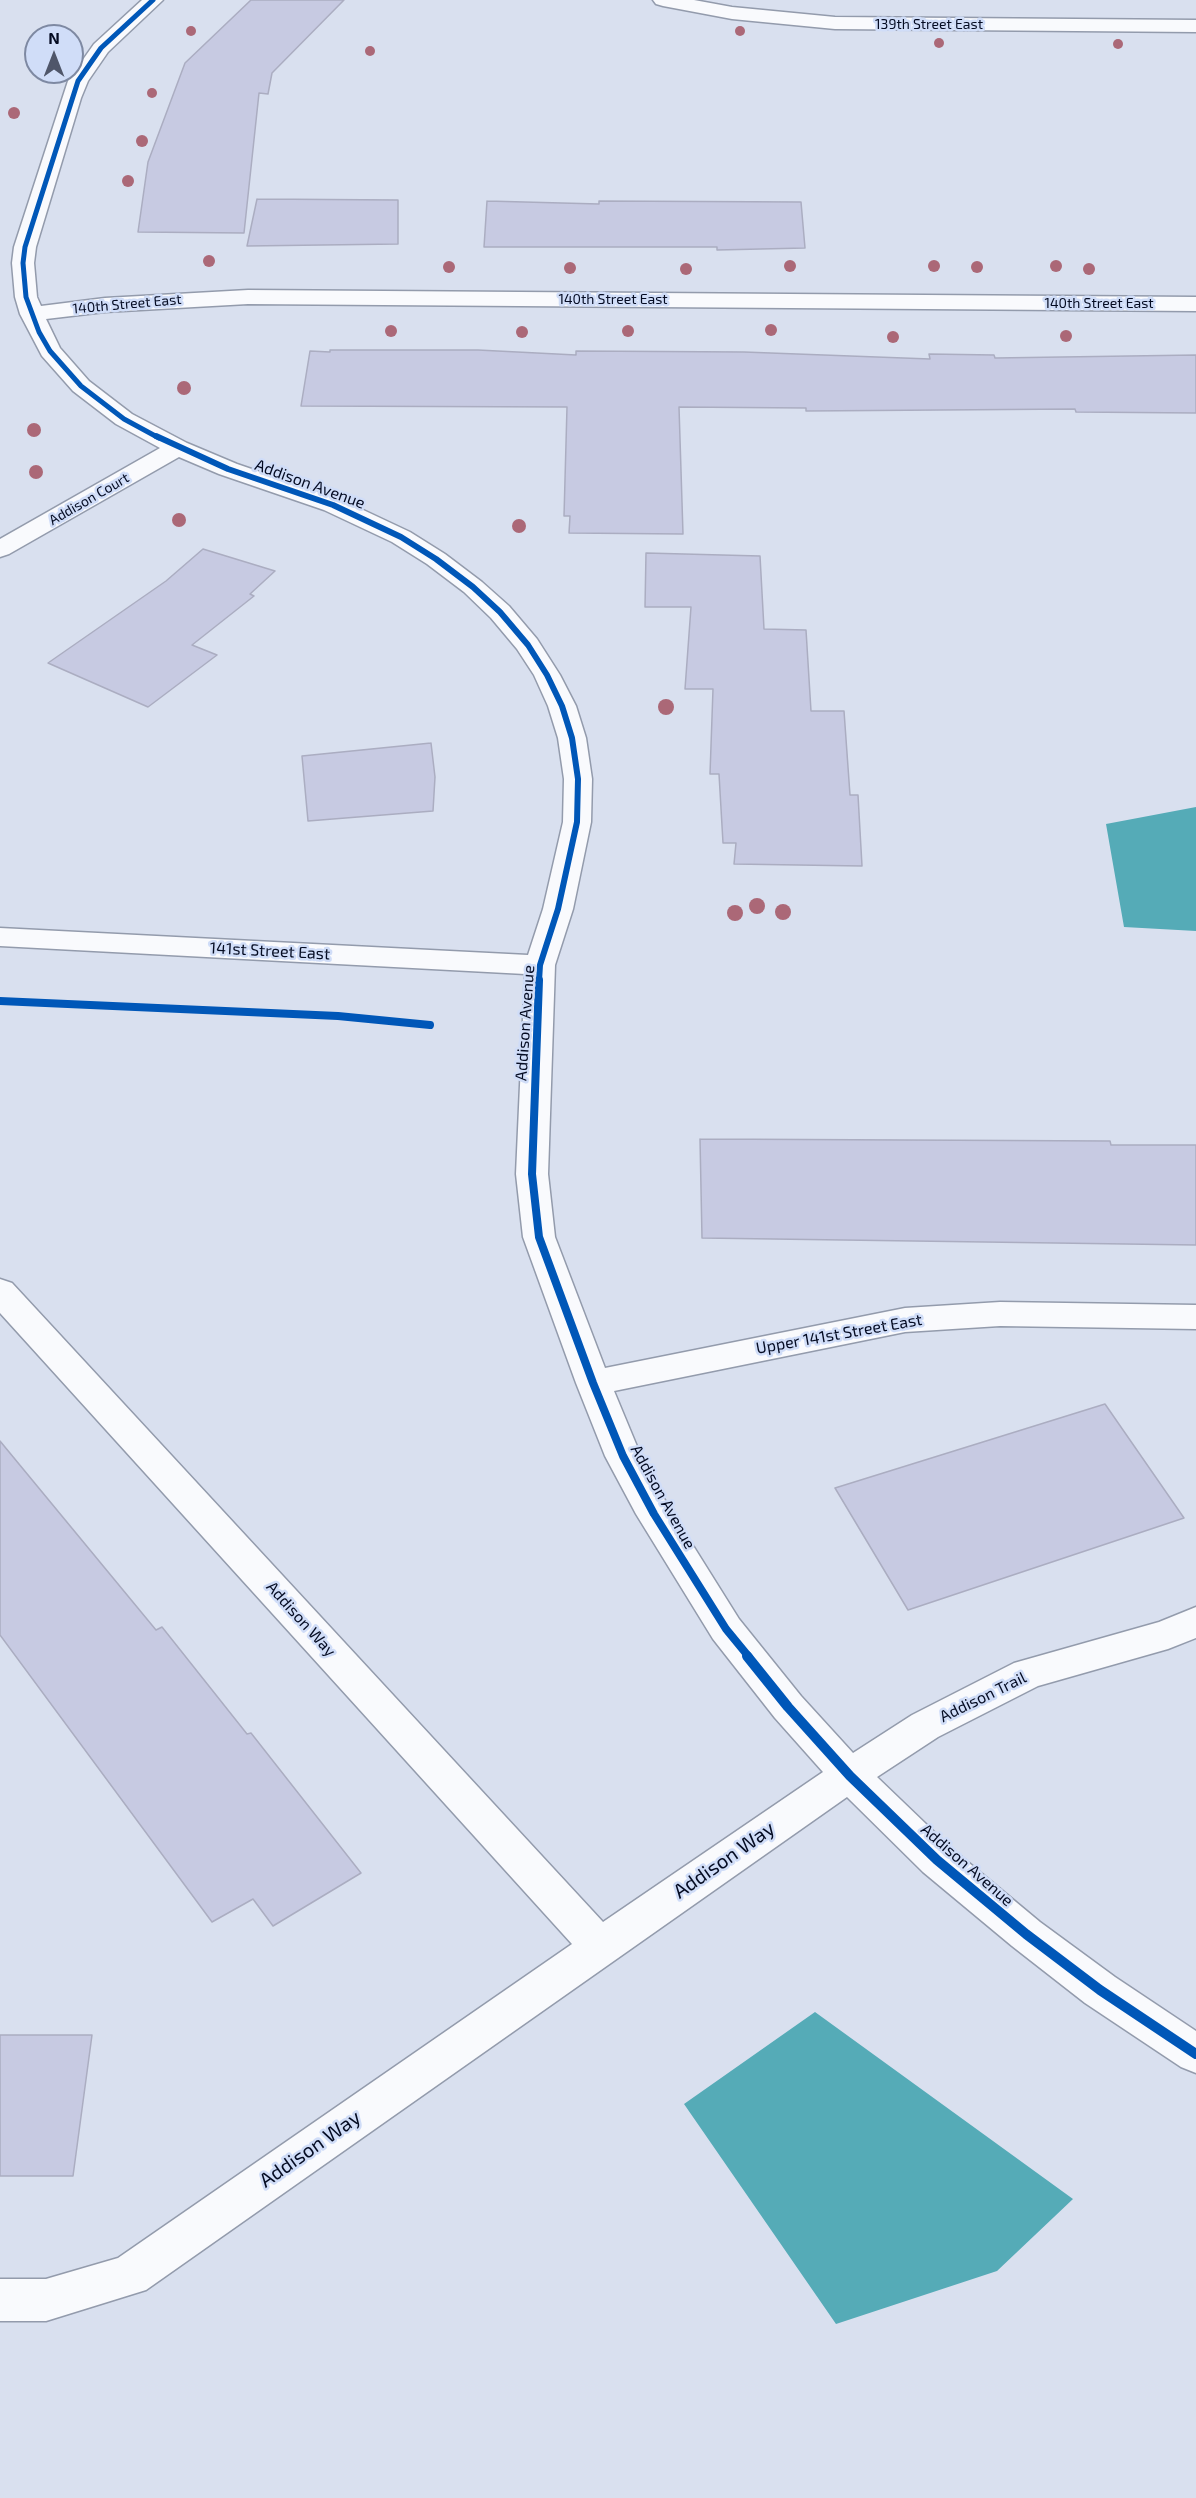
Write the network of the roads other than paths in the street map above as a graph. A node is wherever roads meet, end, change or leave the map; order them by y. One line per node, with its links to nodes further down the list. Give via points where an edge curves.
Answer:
1 (153, 0): 7 (street, Addison Avenue, via 101,48 83,72 71,98 25,247 23,280)
2 (663, 0): 4 (street, 139th Street East)
3 (782, 0): 4 (street)
4 (771, 18): 5 (street, 139th Street East, via 868,24)
5 (1196, 26)
6 (1196, 304): 7 (street, 140th Street East, via 248,297 126,303)
7 (31, 314): 8 (street, Addison Avenue, via 50,351 81,386 124,419)
8 (178, 448): 9 (street, Addison Court); 11 (street, Addison Avenue, via 333,505 401,537 472,587 528,645 562,706 578,779 577,822 558,909)
9 (0, 549)
10 (0, 937): 11 (street, 141st Street East)
11 (540, 965): 14 (street, Addison Avenue, via 532,1173 539,1237)
12 (0, 1291): 17 (street, Addison Way)
13 (1196, 1317): 14 (street, Upper 141st Street East, via 1000,1314 904,1320)
14 (593, 1383): 16 (street, Addison Avenue, via 623,1456 654,1514 726,1629)
15 (1196, 1622): 16 (street, Addison Trail, via 1168,1634 1027,1674 925,1726)
16 (850, 1776): 17 (street, Addison Way); 18 (street, Addison Avenue, via 938,1860 1026,1934 1100,1990)
17 (601, 1948): 19 (street, Addison Way, via 130,2275 46,2300)
18 (1196, 2054)
19 (0, 2300)

